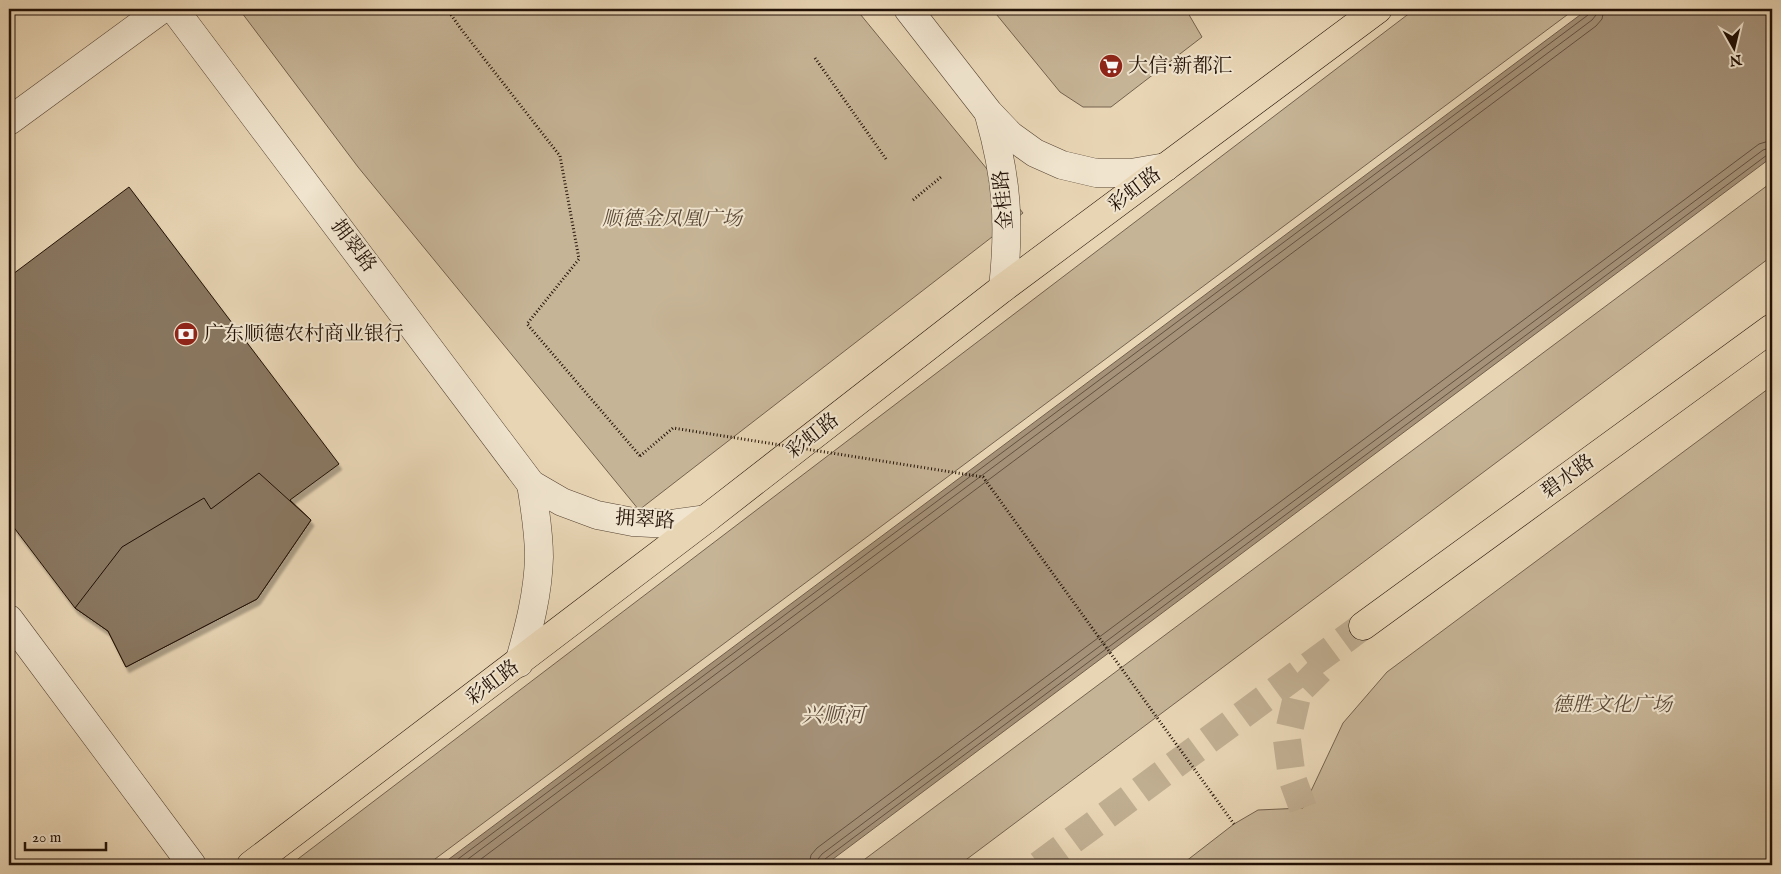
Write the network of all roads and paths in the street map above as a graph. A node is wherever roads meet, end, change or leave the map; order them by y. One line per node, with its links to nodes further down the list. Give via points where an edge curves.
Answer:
1 (162, 9): 8 (street)
2 (174, 9): 15 (street, 拥翠路)
3 (447, 9): 20 (path, bridge, via 560,156 579,259 527,324 640,456 673,428 983,477)
4 (908, 9): 7 (street, 金桂路)
5 (1378, 9): 10 (main road, 彩虹路)
6 (815, 58): 9 (path)
7 (989, 113): 10 (street, 金桂路, via 1010,135 1035,153 1062,165 1096,173 1131,173); 13 (street, 金桂路, via 998,146 1007,212)
8 (9, 121)
9 (886, 159)
10 (1166, 167): 13 (main road, 彩虹路)
11 (941, 177): 12 (path)
12 (913, 200)
13 (1003, 288): 16 (main road, 彩虹路)
14 (1772, 328): 18 (main road, 碧水路)
15 (531, 484): 16 (street, 拥翠路, via 562,502 615,519 670,524); 19 (street, 拥翠路, via 539,556 530,628)
16 (706, 519): 19 (main road, 彩虹路)
17 (9, 619): 21 (street)
18 (1363, 626)
19 (519, 663): 22 (main road, 彩虹路)
20 (1234, 824)
21 (192, 865)
22 (251, 865)

